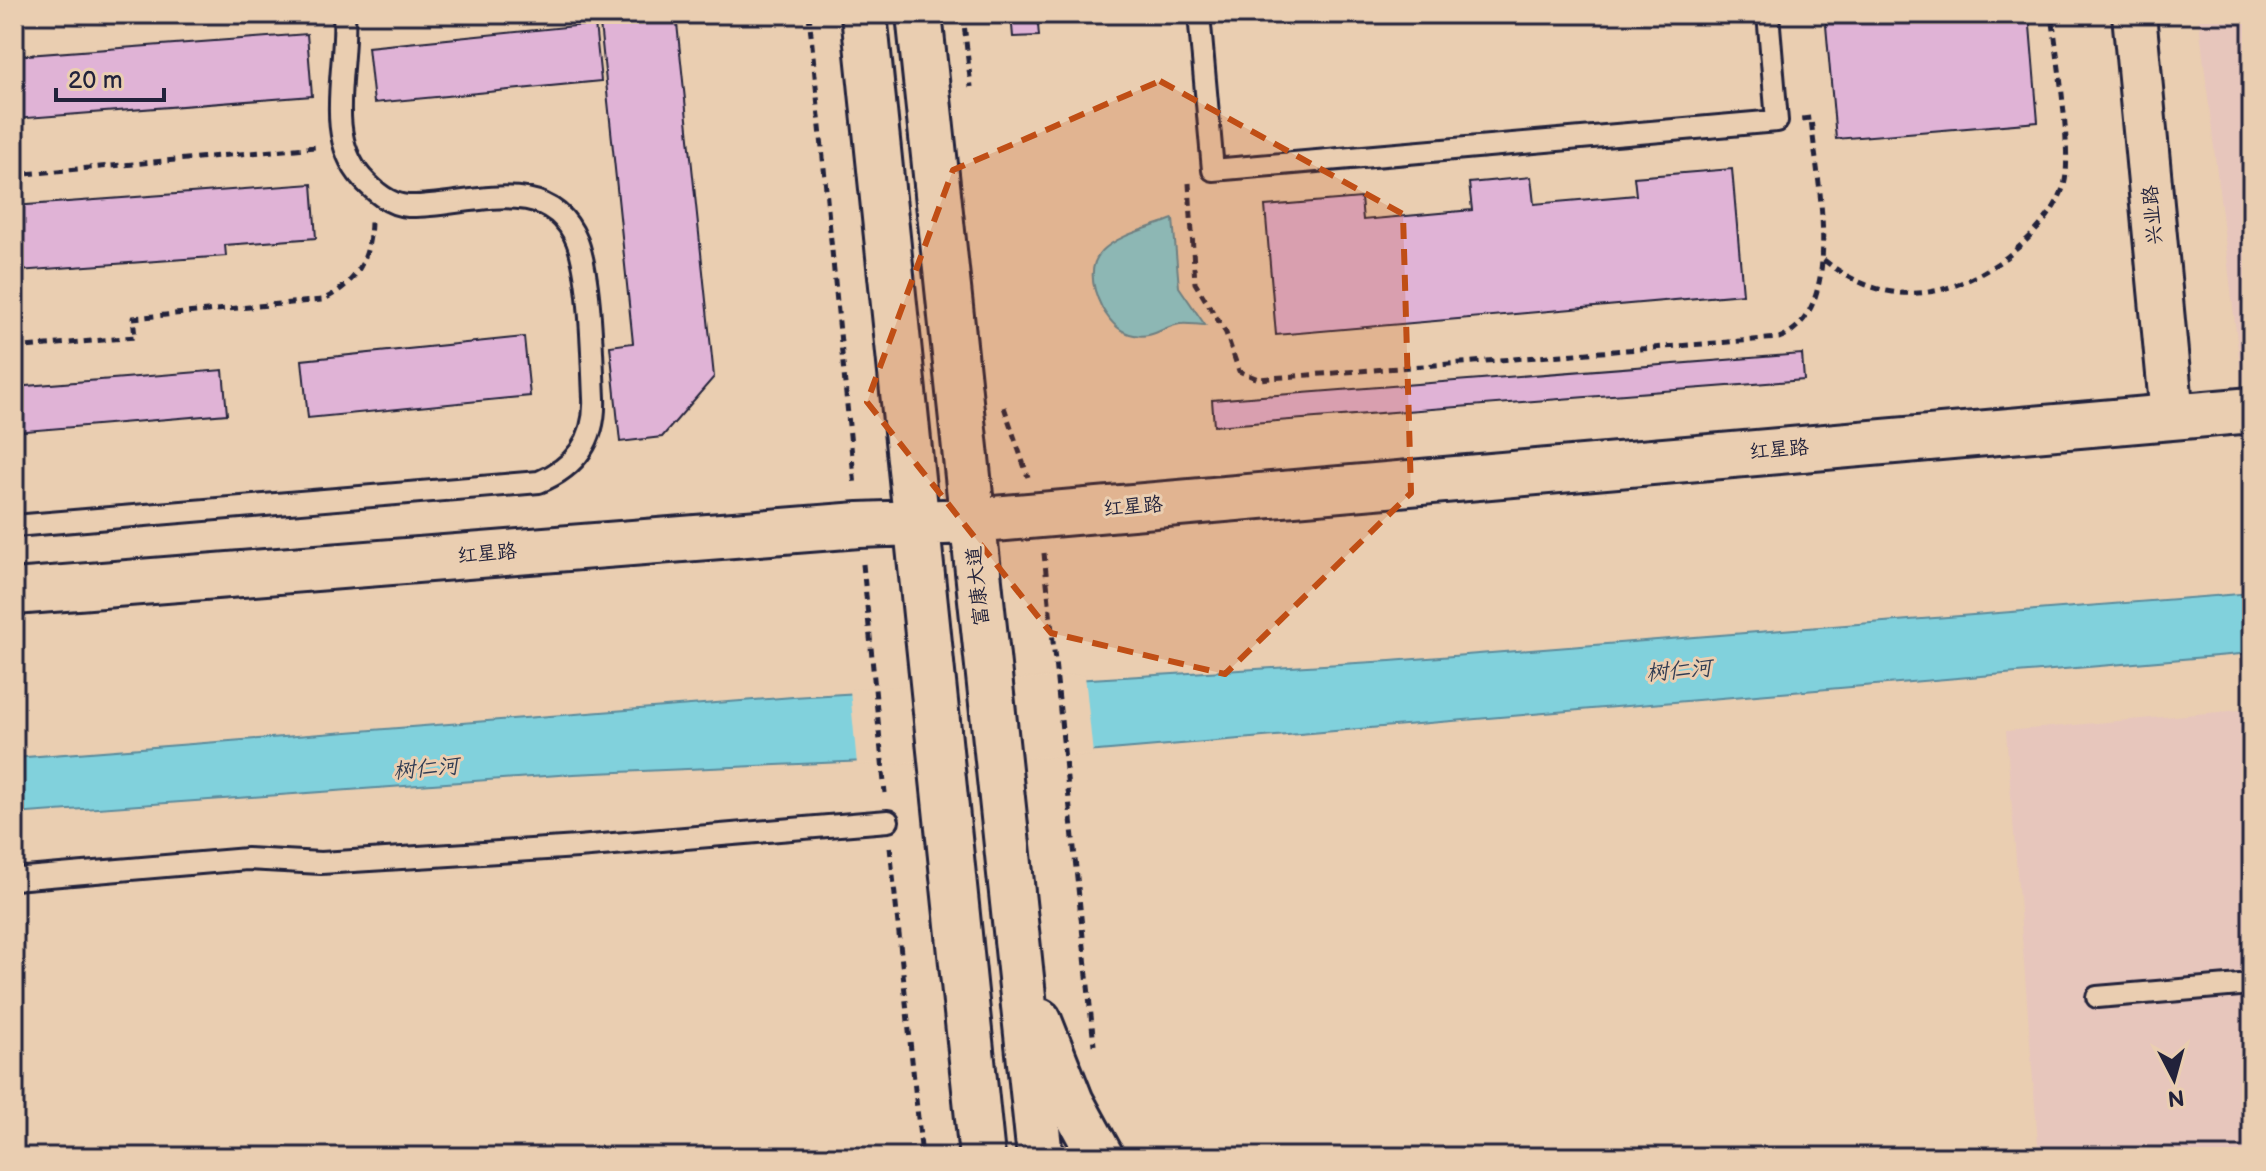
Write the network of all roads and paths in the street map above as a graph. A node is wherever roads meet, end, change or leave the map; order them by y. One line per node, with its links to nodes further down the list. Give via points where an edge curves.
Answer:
1 (344, 14): 12 (lane, via 346,56 339,106)
2 (809, 14): 24 (path)
3 (864, 14): 22 (street)
4 (919, 14): 23 (street, 富康大道)
5 (963, 14): 10 (path)
6 (1199, 14): 13 (lane)
7 (1768, 14): 11 (lane)
8 (2052, 14): 16 (path, via 2065,184 2026,242 1978,278 1944,290 1909,294 1847,278)
9 (2134, 14): 20 (street, 兴业路)
10 (971, 93)
11 (1777, 121): 13 (lane); 16 (path, via 1811,118)
12 (344, 145): 14 (path); 15 (lane, via 347,157)
13 (1213, 170): 16 (path, via 1189,183 1195,283 1226,333 1239,371 1258,379 1779,338 1795,332 1810,311)
14 (14, 175)
15 (373, 189): 17 (path, via 371,241 358,272 345,289 322,300 133,318 135,337); 25 (lane, via 406,206 517,197 546,204 565,220 583,263 594,402 593,428 580,455 559,474 539,482)
16 (1824, 260)
17 (14, 348)
18 (1001, 394): 21 (path)
19 (2252, 410): 20 (street, 红星路)
20 (2172, 416): 21 (street, 红星路)
21 (1039, 515): 23 (street, 红星路); 32 (path)
22 (917, 521): 23 (street, 红星路); 24 (street, 红星路); 34 (street)
23 (971, 521): 29 (street, 富康大道)
24 (859, 525): 26 (street, 红星路); 27 (path)
25 (14, 526)
26 (14, 592)
27 (888, 821): 28 (lane, via 563,848 321,863 247,859); 33 (path)
28 (14, 879)
29 (1017, 967): 35 (street, 富康大道); 36 (street, via 1071,1102)
30 (2252, 984): 31 (lane)
31 (2097, 997)
32 (1096, 1062)
33 (922, 1157)
34 (982, 1157)
35 (1040, 1157)
36 (1101, 1157)

